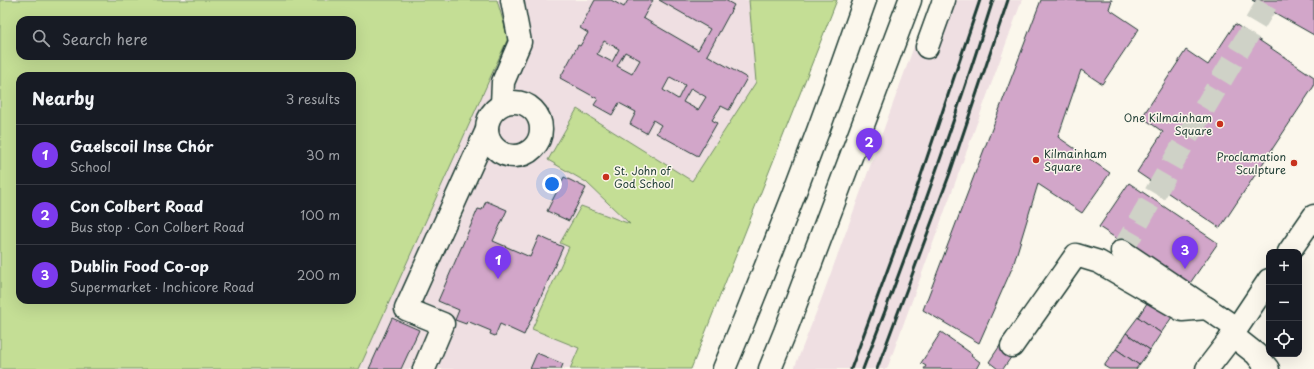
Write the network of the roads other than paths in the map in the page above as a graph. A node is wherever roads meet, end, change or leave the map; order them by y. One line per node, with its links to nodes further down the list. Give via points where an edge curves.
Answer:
1 (512, 0): 8 (main road, via 520,42 503,82)
2 (856, 0): 7 (main road)
3 (865, 0): 7 (main road)
4 (910, 0): 19 (main road)
5 (944, 0): 6 (main road)
6 (927, 47)
7 (836, 84): 18 (main road)
8 (502, 104): 9 (main road, via 489,117); 9 (main road, via 520,102 535,110 542,126 538,142 533,150 526,154 507,156 492,145)
9 (487, 130): 17 (main road, via 406,309 443,324)
10 (1314, 216): 11 (main road)
11 (1291, 249)
12 (1122, 251): 14 (main road)
13 (1266, 284): 15 (main road)
14 (1207, 308): 15 (main road); 16 (main road, via 1182,310 1099,262 1076,255)
15 (1234, 332): 20 (main road); 21 (main road)
16 (1012, 346)
17 (424, 369)
18 (724, 369)
19 (770, 369)
20 (1207, 369)
21 (1268, 369)

